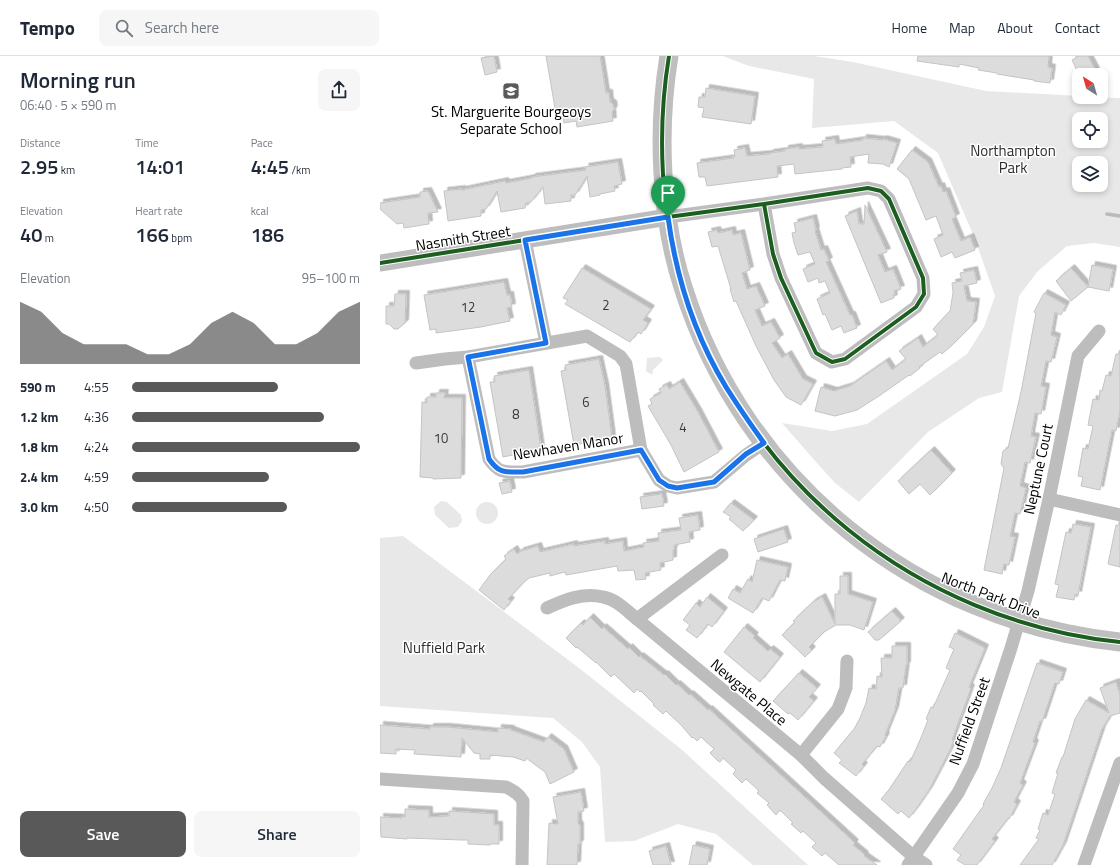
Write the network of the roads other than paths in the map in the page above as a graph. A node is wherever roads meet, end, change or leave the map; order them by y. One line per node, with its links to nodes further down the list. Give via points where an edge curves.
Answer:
1 (669, 56): 3 (main road, North Park Drive, via 662,120)
2 (764, 204): 2 (street, via 868,188 881,191 889,199 923,278 924,294 916,307 845,359 832,362 816,353 781,278 773,254); 3 (street)
3 (668, 217): 4 (street, Nasmith Street); 10 (main road, North Park Drive, via 682,286 698,330 726,386)
4 (525, 240): 5 (street, Nasmith Street); 7 (street)
5 (380, 263)
6 (1099, 331): 12 (street, Neptune Court, via 1078,356)
7 (546, 343): 8 (street, Newhaven Manor); 11 (street, Newhaven Manor, via 587,336 620,356 626,364)
8 (468, 357): 9 (street, Newhaven Manor); 11 (street, Newhaven Manor, via 489,459 495,467 504,472 523,472)
9 (416, 364)
10 (764, 443): 11 (street, Newhaven Manor, via 746,454 714,482 677,488 659,480); 17 (main road, North Park Drive, via 811,498 879,554 938,588)
11 (641, 450)
12 (1049, 499): 13 (street); 17 (street, Neptune Court)
13 (1120, 515)
14 (722, 555): 16 (street)
15 (547, 608): 16 (street, Newgate Place, via 568,598 604,597)
16 (637, 619): 20 (street, Newgate Place)
17 (1019, 621): 18 (main road, North Park Drive, via 1069,634); 23 (street, Nuffield Street, via 973,764 958,793)
18 (1120, 642)
19 (847, 661): 20 (street, via 846,688 838,709)
20 (801, 756): 23 (street, Newgate Place)
21 (1120, 763): 26 (street)
22 (380, 779): 24 (street, via 506,787 513,790 523,801)
23 (911, 861): 25 (street, Newgate Place)
24 (522, 865)
25 (926, 865)
26 (1084, 865)

